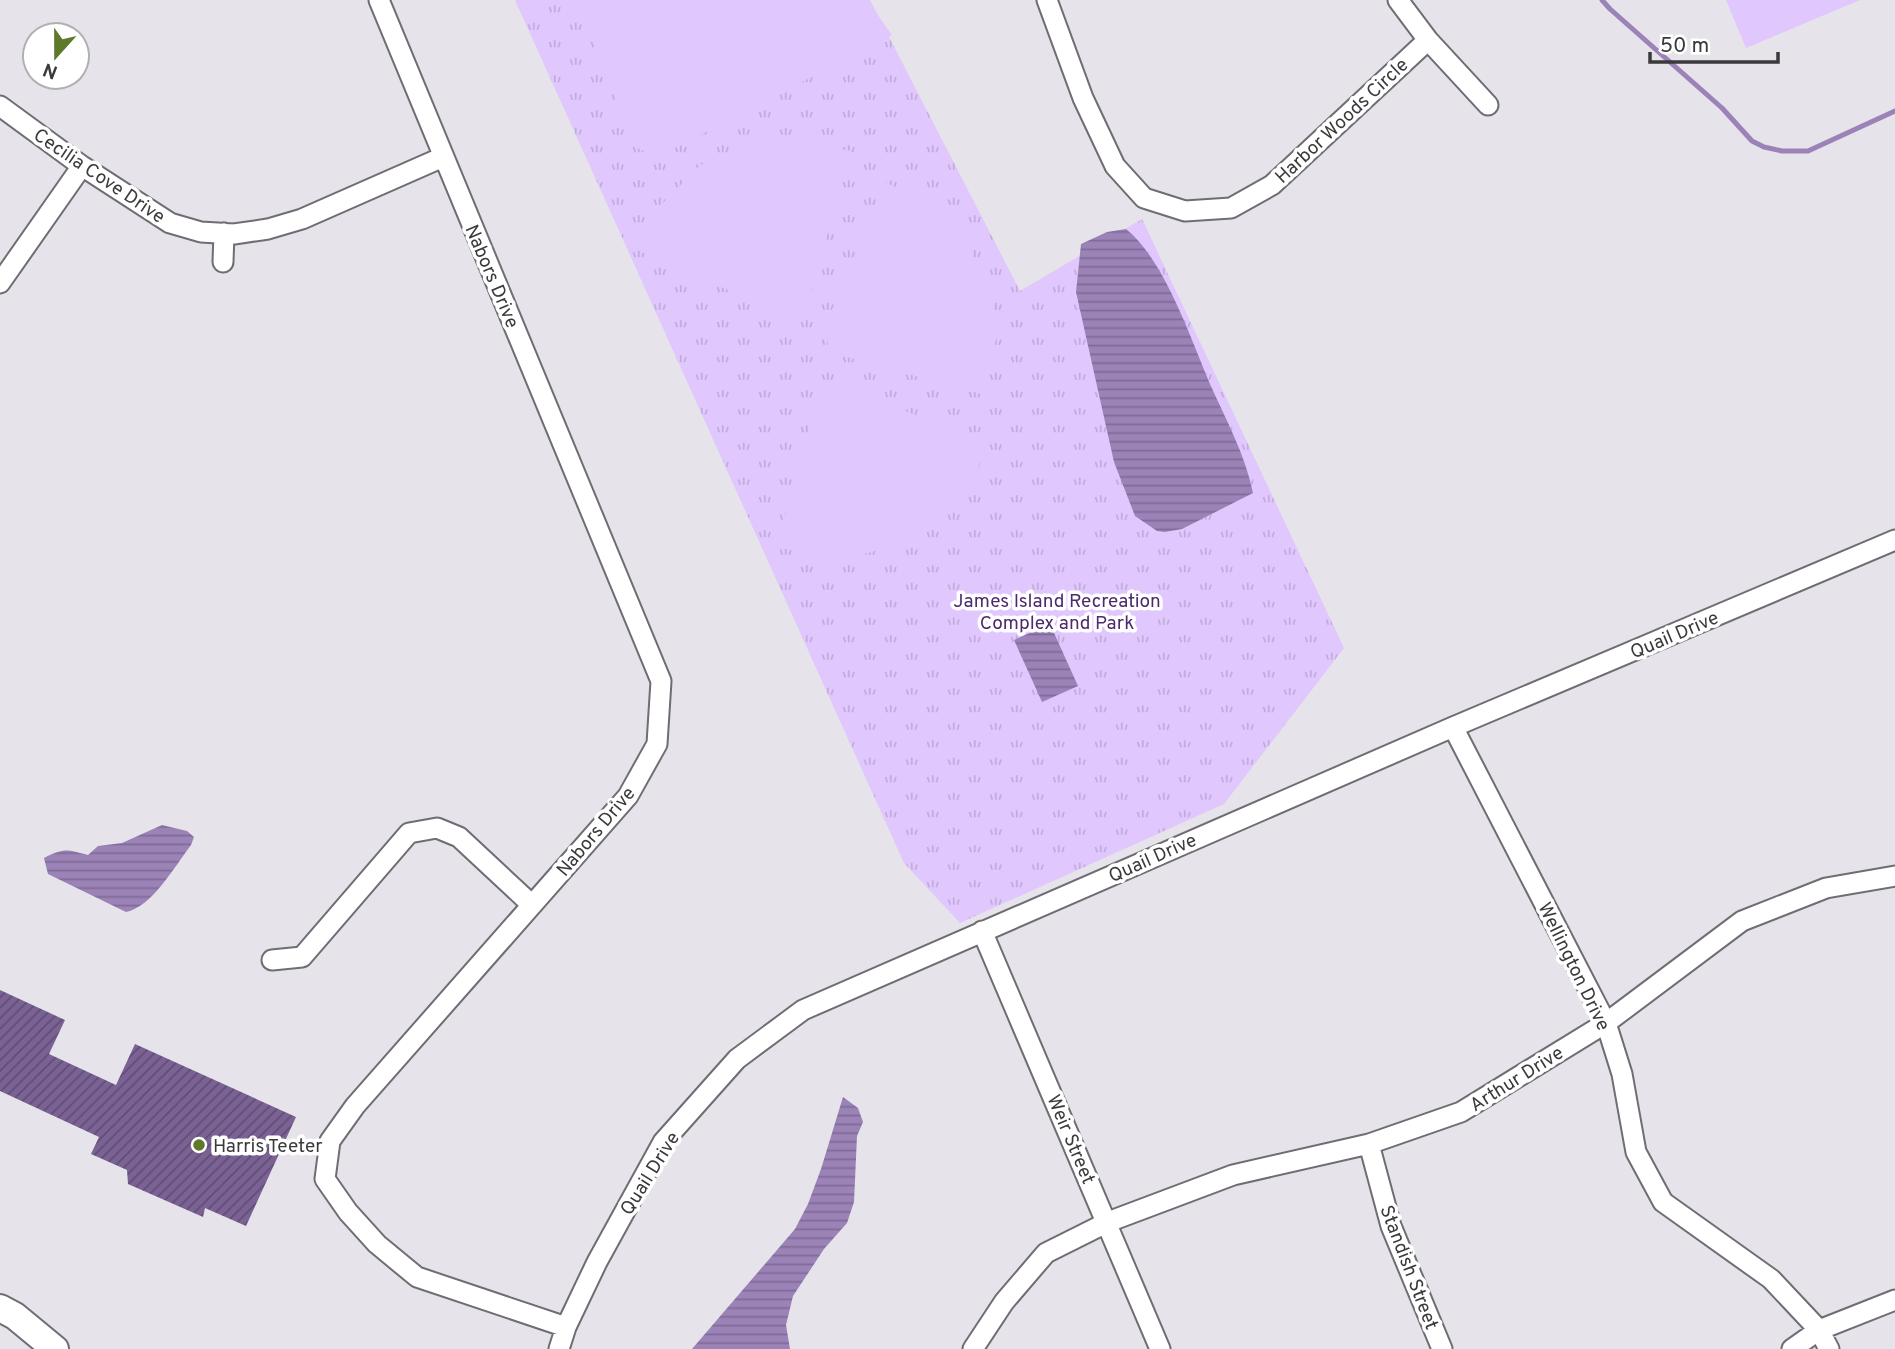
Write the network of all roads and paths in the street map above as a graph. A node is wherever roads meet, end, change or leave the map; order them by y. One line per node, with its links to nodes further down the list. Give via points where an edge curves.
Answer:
1 (379, 0): 7 (street, Nabors Drive)
2 (1046, 0): 4 (street, Harbor Woods Circle, via 1115,166 1143,198 1185,211 1231,208 1272,185)
3 (1398, 0): 4 (street)
4 (1428, 40): 5 (street)
5 (1488, 105)
6 (0, 106): 8 (street, Cecilia Cove Drive)
7 (443, 157): 9 (street, Cecilia Cove Drive, via 302,219 268,229); 15 (street, Nabors Drive, via 661,681 657,744 634,786)
8 (82, 166): 9 (street, Cecilia Cove Drive, via 170,223); 11 (street)
9 (224, 233): 10 (street)
10 (223, 262)
11 (0, 283)
12 (1895, 540): 13 (street, Quail Drive)
13 (1453, 726): 16 (street, Quail Drive); 18 (street, Wellington Drive)
14 (1895, 876): 18 (street, Arthur Drive, via 1826,888 1742,921)
15 (532, 905): 17 (street, via 459,837 437,828 408,833 302,957); 23 (street, Nabors Drive, via 355,1107 330,1141 325,1179 377,1244 417,1277)
16 (982, 931): 20 (street, Weir Street); 23 (street, Quail Drive, via 803,1010 737,1059 663,1142)
17 (272, 960)
18 (1606, 1023): 19 (street, Arthur Drive, via 1461,1112); 24 (street, Wellington Drive, via 1622,1074 1636,1152 1663,1202 1771,1279)
19 (1369, 1144): 20 (street, Arthur Drive, via 1233,1175); 29 (street, Standish Street, via 1391,1226)
20 (1108, 1222): 27 (street, via 1046,1254 1004,1302); 28 (street, Weir Street)
21 (1895, 1300): 24 (street)
22 (0, 1308): 25 (main road)
23 (566, 1327): 26 (street, Quail Drive)
24 (1819, 1330): 30 (street); 31 (street, Wellington Drive)
25 (55, 1349)
26 (559, 1349)
27 (973, 1349)
28 (1160, 1349)
29 (1442, 1349)
30 (1792, 1349)
31 (1829, 1349)

